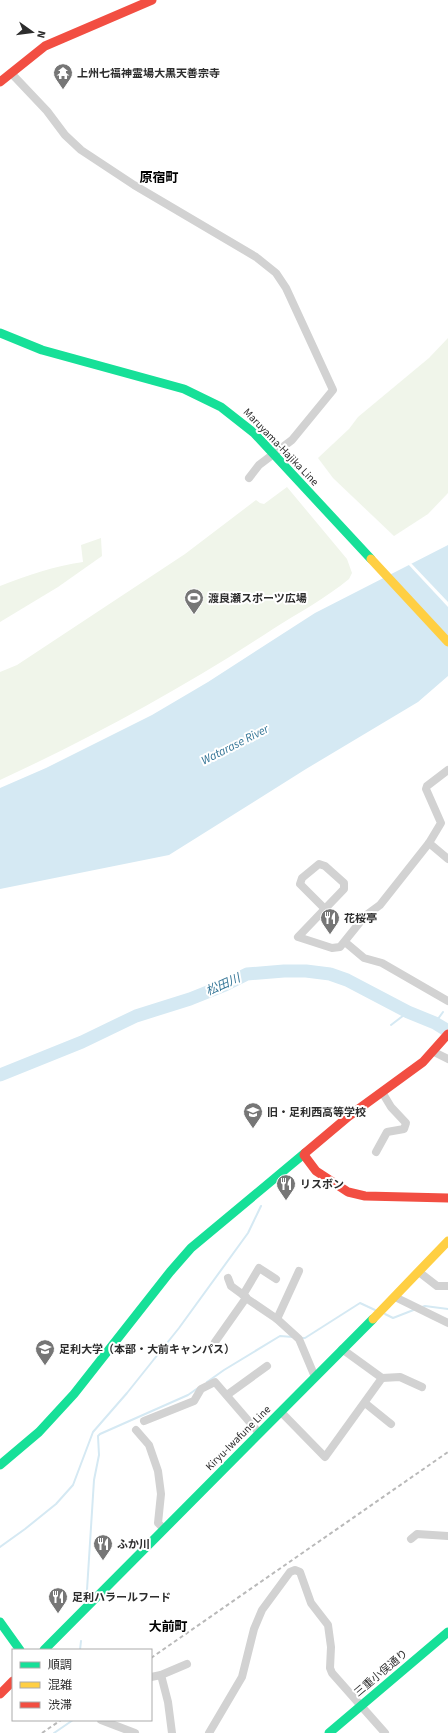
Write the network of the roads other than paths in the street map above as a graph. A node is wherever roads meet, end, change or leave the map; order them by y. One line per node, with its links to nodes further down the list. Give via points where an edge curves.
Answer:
1 (152, 0): 2 (main road, via 45,46)
2 (11, 72): 3 (main road); 5 (street, via 81,150 134,185 256,257 276,273 286,288 333,390 292,440)
3 (0, 82)
4 (0, 333): 5 (main road, Maruyama-Hajika Line, via 42,350 159,381 200,395 238,419)
5 (272, 453): 6 (street, via 253,470); 7 (main road, Maruyama-Hajika Line)
6 (249, 478)
7 (448, 642)
8 (448, 770): 9 (street, via 426,789 441,823)
9 (429, 843): 10 (street); 12 (street, via 380,905 365,916)
10 (448, 859)
11 (324, 909): 11 (street, via 344,889 344,883 325,866 319,864 302,878 300,884); 12 (street, via 298,937 332,948 340,947)
12 (345, 942): 13 (street, via 364,958 382,963)
13 (448, 1001)
14 (448, 1034): 15 (main road)
15 (435, 1050): 16 (street); 17 (main road, via 411,1072)
16 (448, 1058)
17 (382, 1092): 18 (street, via 391,1107 406,1123 404,1129 387,1132); 19 (main road, via 349,1116)
18 (376, 1152)
19 (304, 1155): 20 (main road, via 316,1172 352,1194); 44 (main road, via 191,1248 72,1397 21,1448)
20 (448, 1198)
21 (448, 1241): 23 (main road, Kiryu-Iwafune Line)
22 (299, 1271): 29 (street)
23 (419, 1272): 26 (street, via 437,1286); 28 (main road, Kiryu-Iwafune Line)
24 (228, 1278): 27 (street, via 231,1286)
25 (276, 1279): 27 (street, via 259,1268)
26 (448, 1286)
27 (245, 1296): 29 (street); 31 (street)
28 (395, 1297): 30 (street); 32 (main road, Kiryu-Iwafune Line)
29 (277, 1319): 34 (street, via 299,1339)
30 (448, 1323)
31 (215, 1342)
32 (342, 1349): 34 (main road, Kiryu-Iwafune Line); 35 (street)
33 (267, 1366): 37 (street)
34 (315, 1377): 39 (main road, Kiryu-Iwafune Line)
35 (382, 1378): 36 (street, via 400,1377); 38 (street)
36 (422, 1387)
37 (227, 1395): 40 (street, via 216,1382 201,1389 194,1401); 43 (street)
38 (365, 1403): 39 (street, via 325,1457); 41 (street)
39 (281, 1412): 43 (main road, Kiryu-Iwafune Line)
40 (144, 1421)
41 (391, 1424)
42 (136, 1430): 45 (street, via 148,1445 158,1471 161,1494 158,1523)
43 (259, 1433): 45 (main road, Kiryu-Iwafune Line)
44 (0, 1465)
45 (164, 1528): 51 (main road, Kiryu-Iwafune Line)
46 (448, 1536): 47 (street, via 417,1534)
47 (411, 1539)
48 (0, 1622): 50 (main road)
49 (448, 1632): 57 (main road, 三重小俣通り)
50 (19, 1649)
51 (45, 1649)
52 (187, 1664): 53 (street)
53 (161, 1675): 54 (street); 60 (street)
54 (152, 1677)
55 (12, 1682): 56 (main road)
56 (0, 1694)
57 (362, 1705): 61 (street, via 332,1673 328,1625 311,1603 303,1577 295,1570 290,1572 262,1610 254,1629 242,1677); 62 (main road, 三重小俣通り); 63 (street)
58 (104, 1721): 59 (street)
59 (135, 1733)
60 (172, 1733)
61 (209, 1733)
62 (329, 1733)
63 (385, 1733)

